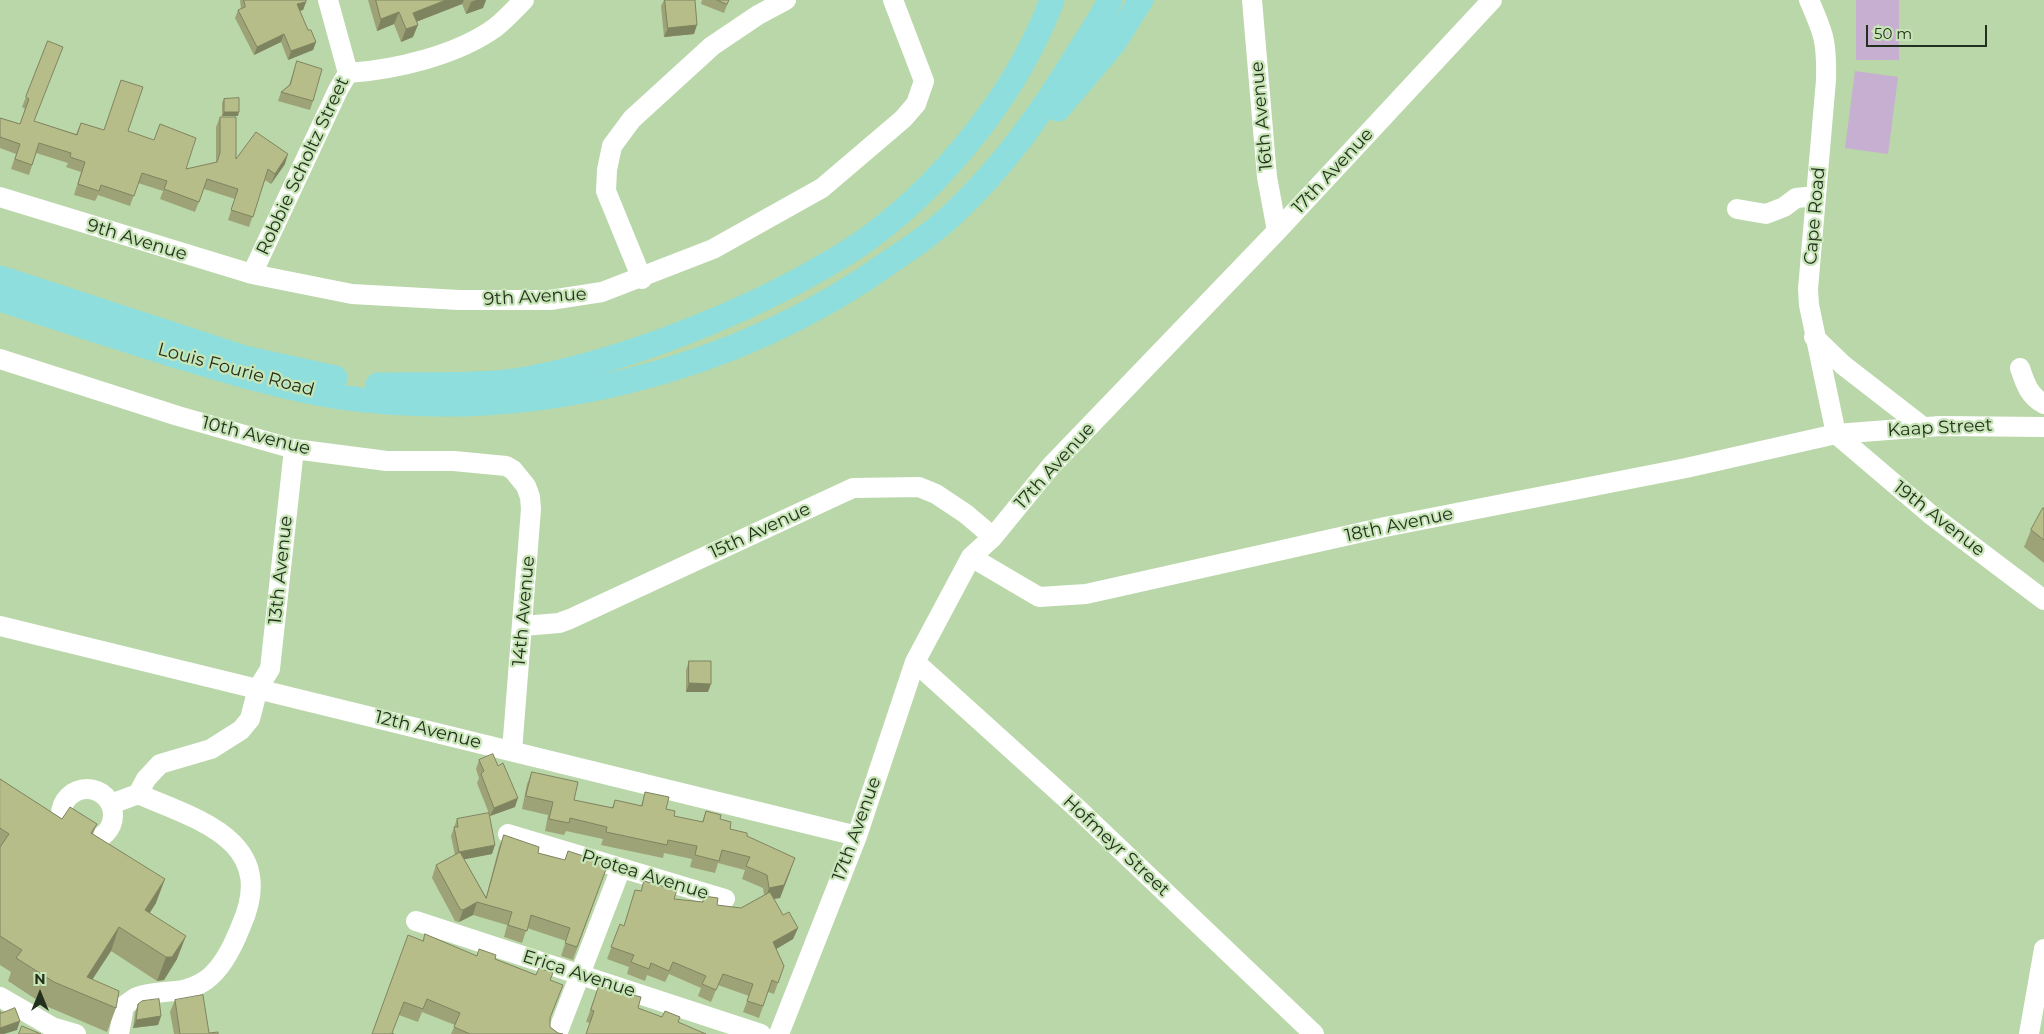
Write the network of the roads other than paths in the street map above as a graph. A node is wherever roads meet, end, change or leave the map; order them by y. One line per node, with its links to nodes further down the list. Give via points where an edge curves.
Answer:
1 (328, 0): 11 (street, Robbie Scholtz Street)
2 (524, 0): 11 (street, via 497,26 463,45 418,61)
3 (786, 0): 20 (street, via 712,46 632,119 612,146 606,191)
4 (893, 0): 20 (street, 9th Avenue, via 924,81 916,104 903,119 822,188 713,249)
5 (1052, 0): 25 (main road, via 1014,77 980,127 938,176 900,212 837,260 703,325 662,342 577,368 487,383)
6 (1110, 0): 12 (main road, Louis Fourie Road)
7 (1141, 0): 16 (main road, via 1113,44 1022,155)
8 (1252, 0): 17 (street, 16th Avenue, via 1267,177)
9 (1492, 0): 17 (street, 17th Avenue)
10 (1809, 0): 13 (street, Cape Road, via 1827,48)
11 (348, 73): 18 (street, Robbie Scholtz Street)
12 (1060, 82): 16 (main road, Louis Fourie Road, via 1036,121 1005,160); 25 (main road, Louis Fourie Road, via 1001,157 934,219 859,275 761,328 619,375 570,384 459,390)
13 (1816, 196): 15 (street, via 1796,198 1766,214); 22 (street, Cape Road, via 1808,289)
14 (0, 197): 18 (street, 9th Avenue)
15 (1737, 209)
16 (954, 213): 21 (main road, Louis Fourie Road, via 863,282 765,335 690,363 621,383 519,399 415,403 298,390 237,375)
17 (1277, 231): 32 (street, 17th Avenue, via 1051,466)
18 (252, 274): 20 (street, 9th Avenue, via 352,294 460,300 550,300 602,292)
19 (0, 278): 25 (main road, Louis Fourie Road, via 244,358 302,373)
20 (642, 279)
21 (0, 299)
22 (1814, 338): 28 (street, via 1843,365); 29 (street, Cape Road)
23 (0, 359): 30 (street, 10th Avenue)
24 (2020, 368): 26 (street, via 2025,384 2036,400)
25 (378, 385)
26 (2044, 404)
27 (2044, 426): 28 (street, Kaap Street)
28 (1923, 427): 29 (street, Kaap Street)
29 (1836, 434): 33 (street, 18th Avenue, via 1086,594 1040,596); 34 (street, 19th Avenue, via 1930,514)
30 (294, 449): 31 (street, 10th Avenue, via 387,461 493,463 506,466); 38 (street, 13th Avenue, via 270,669)
31 (518, 475): 36 (street, 14th Avenue, via 530,497 531,510)
32 (993, 537): 33 (street, 17th Avenue); 36 (street, 15th Avenue, via 936,494 919,488 854,488 570,619)
33 (971, 557): 37 (street, 17th Avenue)
34 (2044, 600)
35 (0, 626): 38 (street, 12th Avenue)
36 (523, 626): 39 (street, 14th Avenue)
37 (915, 662): 43 (street, 17th Avenue); 56 (street, Hofmeyr Street, via 1080,811)
38 (258, 688): 39 (street, 12th Avenue); 40 (street, 13th Avenue, via 250,719 242,730 211,750 160,764)
39 (512, 751): 43 (street, 12th Avenue)
40 (138, 794): 41 (street); 53 (street, via 200,820 227,837 242,854 250,871 250,891 239,932 225,958 207,979 174,993 137,997 124,1006)
41 (111, 804)
42 (508, 834): 44 (street, Protea Avenue)
43 (857, 836): 55 (street, 17th Avenue)
44 (621, 868): 45 (street, Protea Avenue); 48 (street)
45 (725, 899)
46 (416, 921): 48 (street, Erica Avenue)
47 (2044, 949): 49 (street)
48 (580, 975): 51 (street, Erica Avenue); 54 (street)
49 (2040, 987): 57 (street)
50 (0, 997): 52 (street, via 52,1027)
51 (752, 1031)
52 (76, 1034)
53 (119, 1034)
54 (557, 1034)
55 (779, 1034)
56 (1314, 1034)
57 (2029, 1034)

